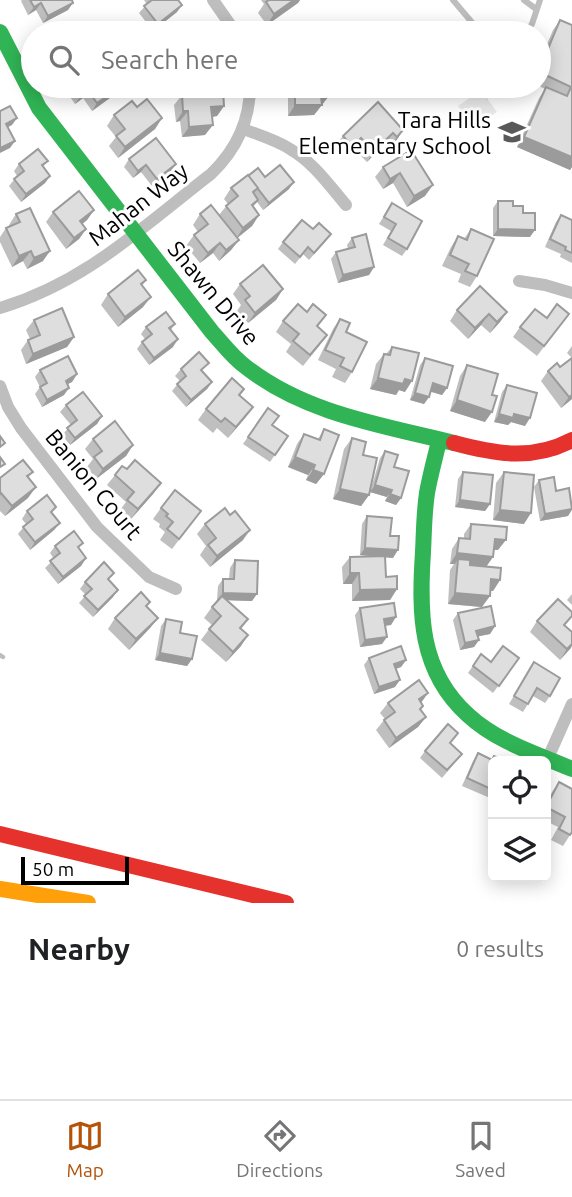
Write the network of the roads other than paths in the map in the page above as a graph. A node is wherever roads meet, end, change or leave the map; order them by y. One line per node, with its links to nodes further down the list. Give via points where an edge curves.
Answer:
1 (212, 0): 6 (street)
2 (453, 0): 7 (lane)
3 (524, 0): 5 (lane)
4 (540, 0): 5 (lane)
5 (536, 9): 8 (lane)
6 (227, 21)
7 (471, 21)
8 (533, 21)
9 (0, 32): 10 (main road, Shawn Drive)
10 (21, 73)
11 (34, 98): 15 (main road, Shawn Drive)
12 (250, 98): 13 (street, Mahan Way)
13 (243, 129): 14 (street, via 299,154); 15 (street, Mahan Way, via 220,165)
14 (346, 205)
15 (135, 233): 18 (street, Mahan Way, via 77,276 34,298); 21 (main road, Shawn Drive, via 227,349 265,381 324,410)
16 (519, 281): 17 (street)
17 (572, 293)
18 (0, 308)
19 (0, 386): 22 (street, Banion Court, via 22,429 97,527 149,578)
20 (572, 440): 21 (main road, Shawn Drive, via 557,448 519,455)
21 (439, 441): 24 (main road, via 428,489 418,602 428,656 443,686 468,716 498,736)
22 (176, 589)
23 (572, 704): 25 (street)
24 (543, 756)
25 (549, 756)
26 (551, 759): 27 (main road)
27 (572, 769)
28 (0, 834): 31 (main road)
29 (0, 889): 30 (main road)
30 (88, 903)
31 (286, 903)

